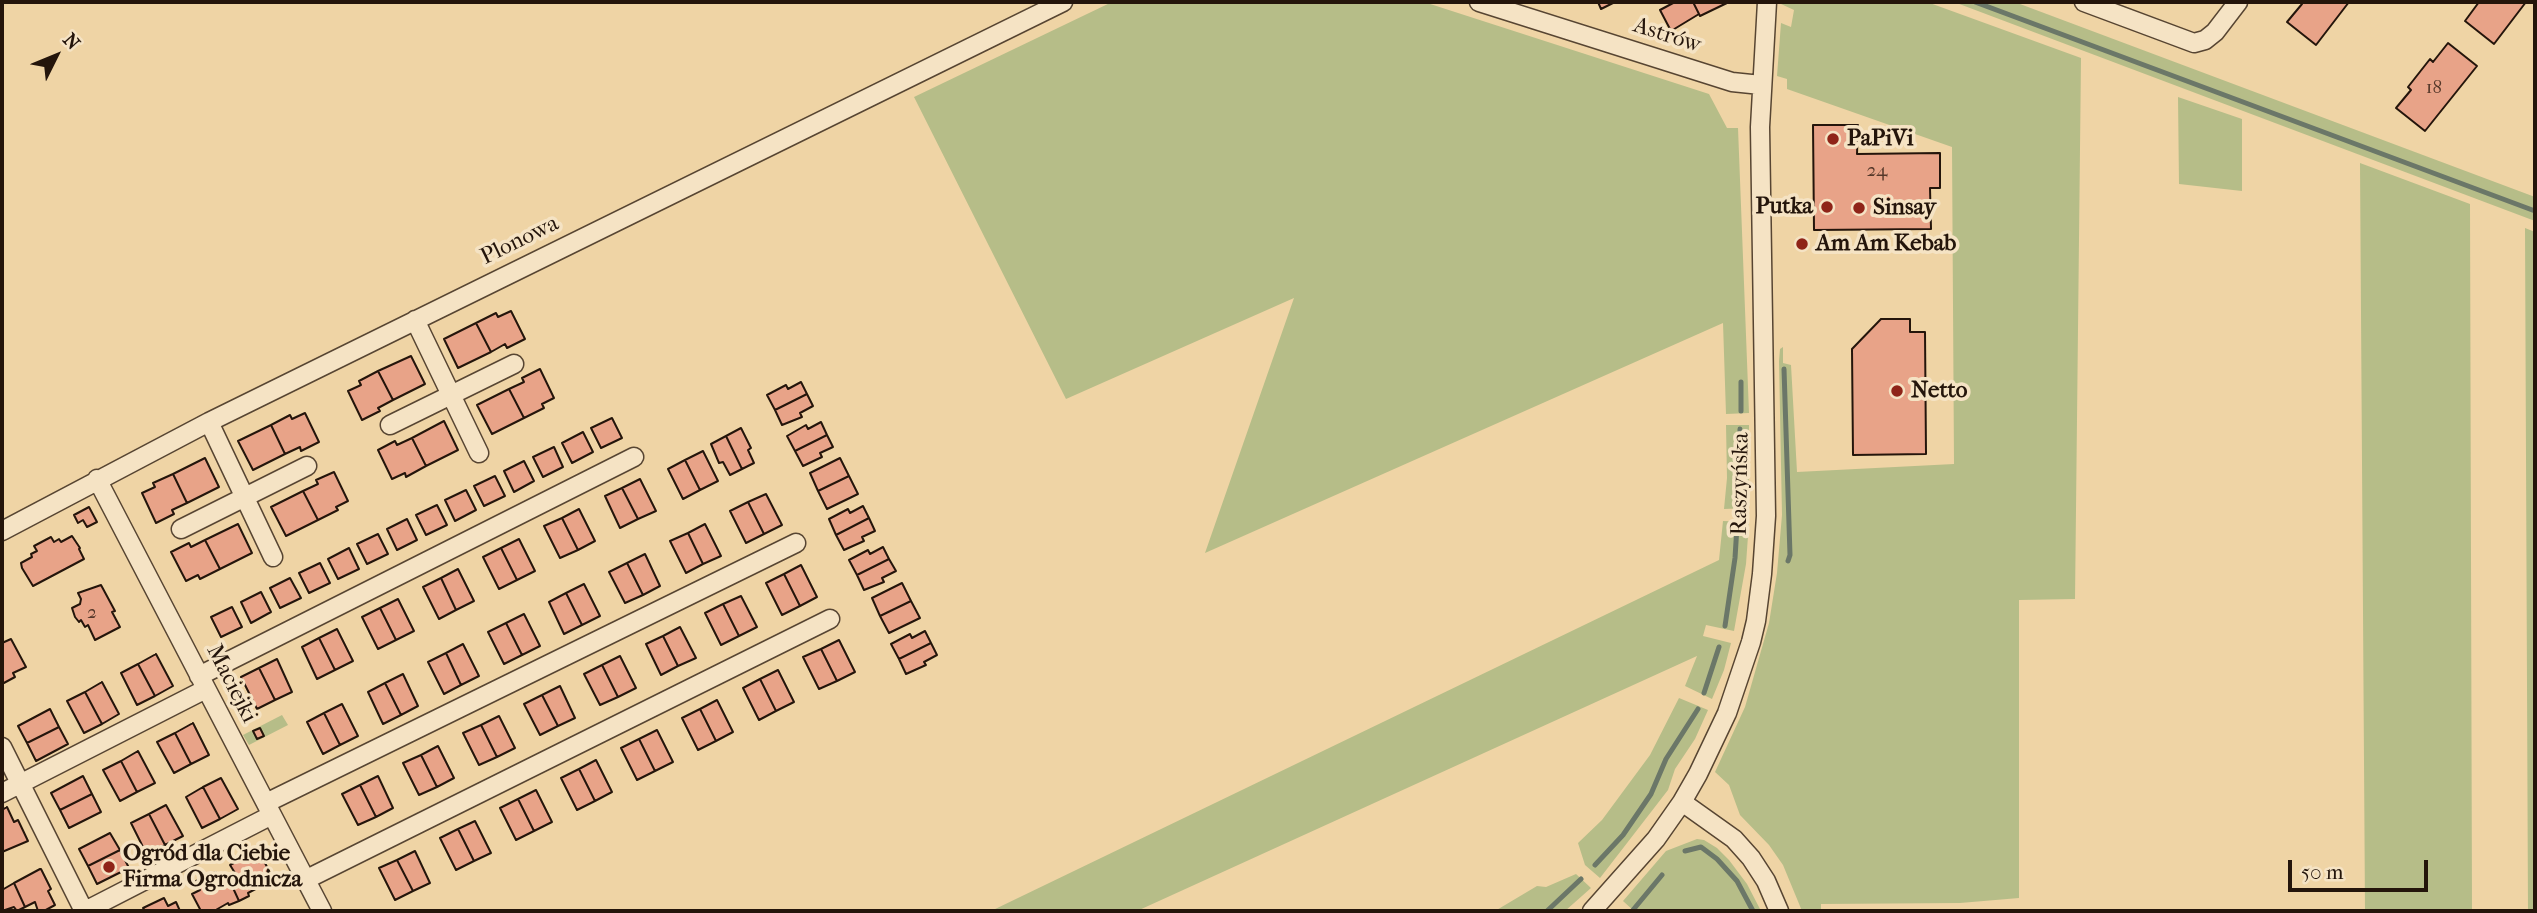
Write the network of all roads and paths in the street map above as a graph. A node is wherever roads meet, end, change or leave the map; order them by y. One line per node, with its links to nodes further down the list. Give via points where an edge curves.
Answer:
1 (1063, 2): 7 (street, Plonowa)
2 (1479, 2): 6 (street, Astrów, via 1732,82)
3 (1767, 2): 6 (street, Raszyńska)
4 (2084, 2): 5 (street, via 2194,43 2215,32)
5 (2238, 2)
6 (1760, 85): 26 (street, Raszyńska, via 1766,504 1762,574 1751,642 1738,685 1709,754)
7 (415, 320): 9 (street); 10 (street, Plonowa)
8 (514, 364): 9 (street)
9 (450, 395): 11 (street); 12 (street)
10 (209, 422): 15 (street, Plonowa); 16 (street)
11 (390, 425)
12 (480, 453)
13 (634, 457): 22 (street)
14 (307, 466): 16 (street)
15 (97, 479): 18 (street, Plonowa); 22 (street, Maciejki)
16 (244, 497): 17 (street); 20 (street)
17 (181, 528)
18 (2, 531)
19 (796, 544): 27 (street)
20 (273, 557)
21 (830, 619): 28 (street)
22 (203, 683): 24 (street); 27 (street, Maciejki)
23 (2, 747): 24 (street)
24 (20, 784): 25 (street); 29 (street)
25 (2, 793)
26 (1682, 802): 31 (street, Raszyńska, via 1628,873); 32 (street, via 1734,839 1751,858)
27 (269, 809): 28 (street, Maciejki); 29 (street)
28 (305, 880): 30 (street, Maciejki)
29 (85, 911)
30 (322, 911)
31 (1592, 911)
32 (1779, 911)

